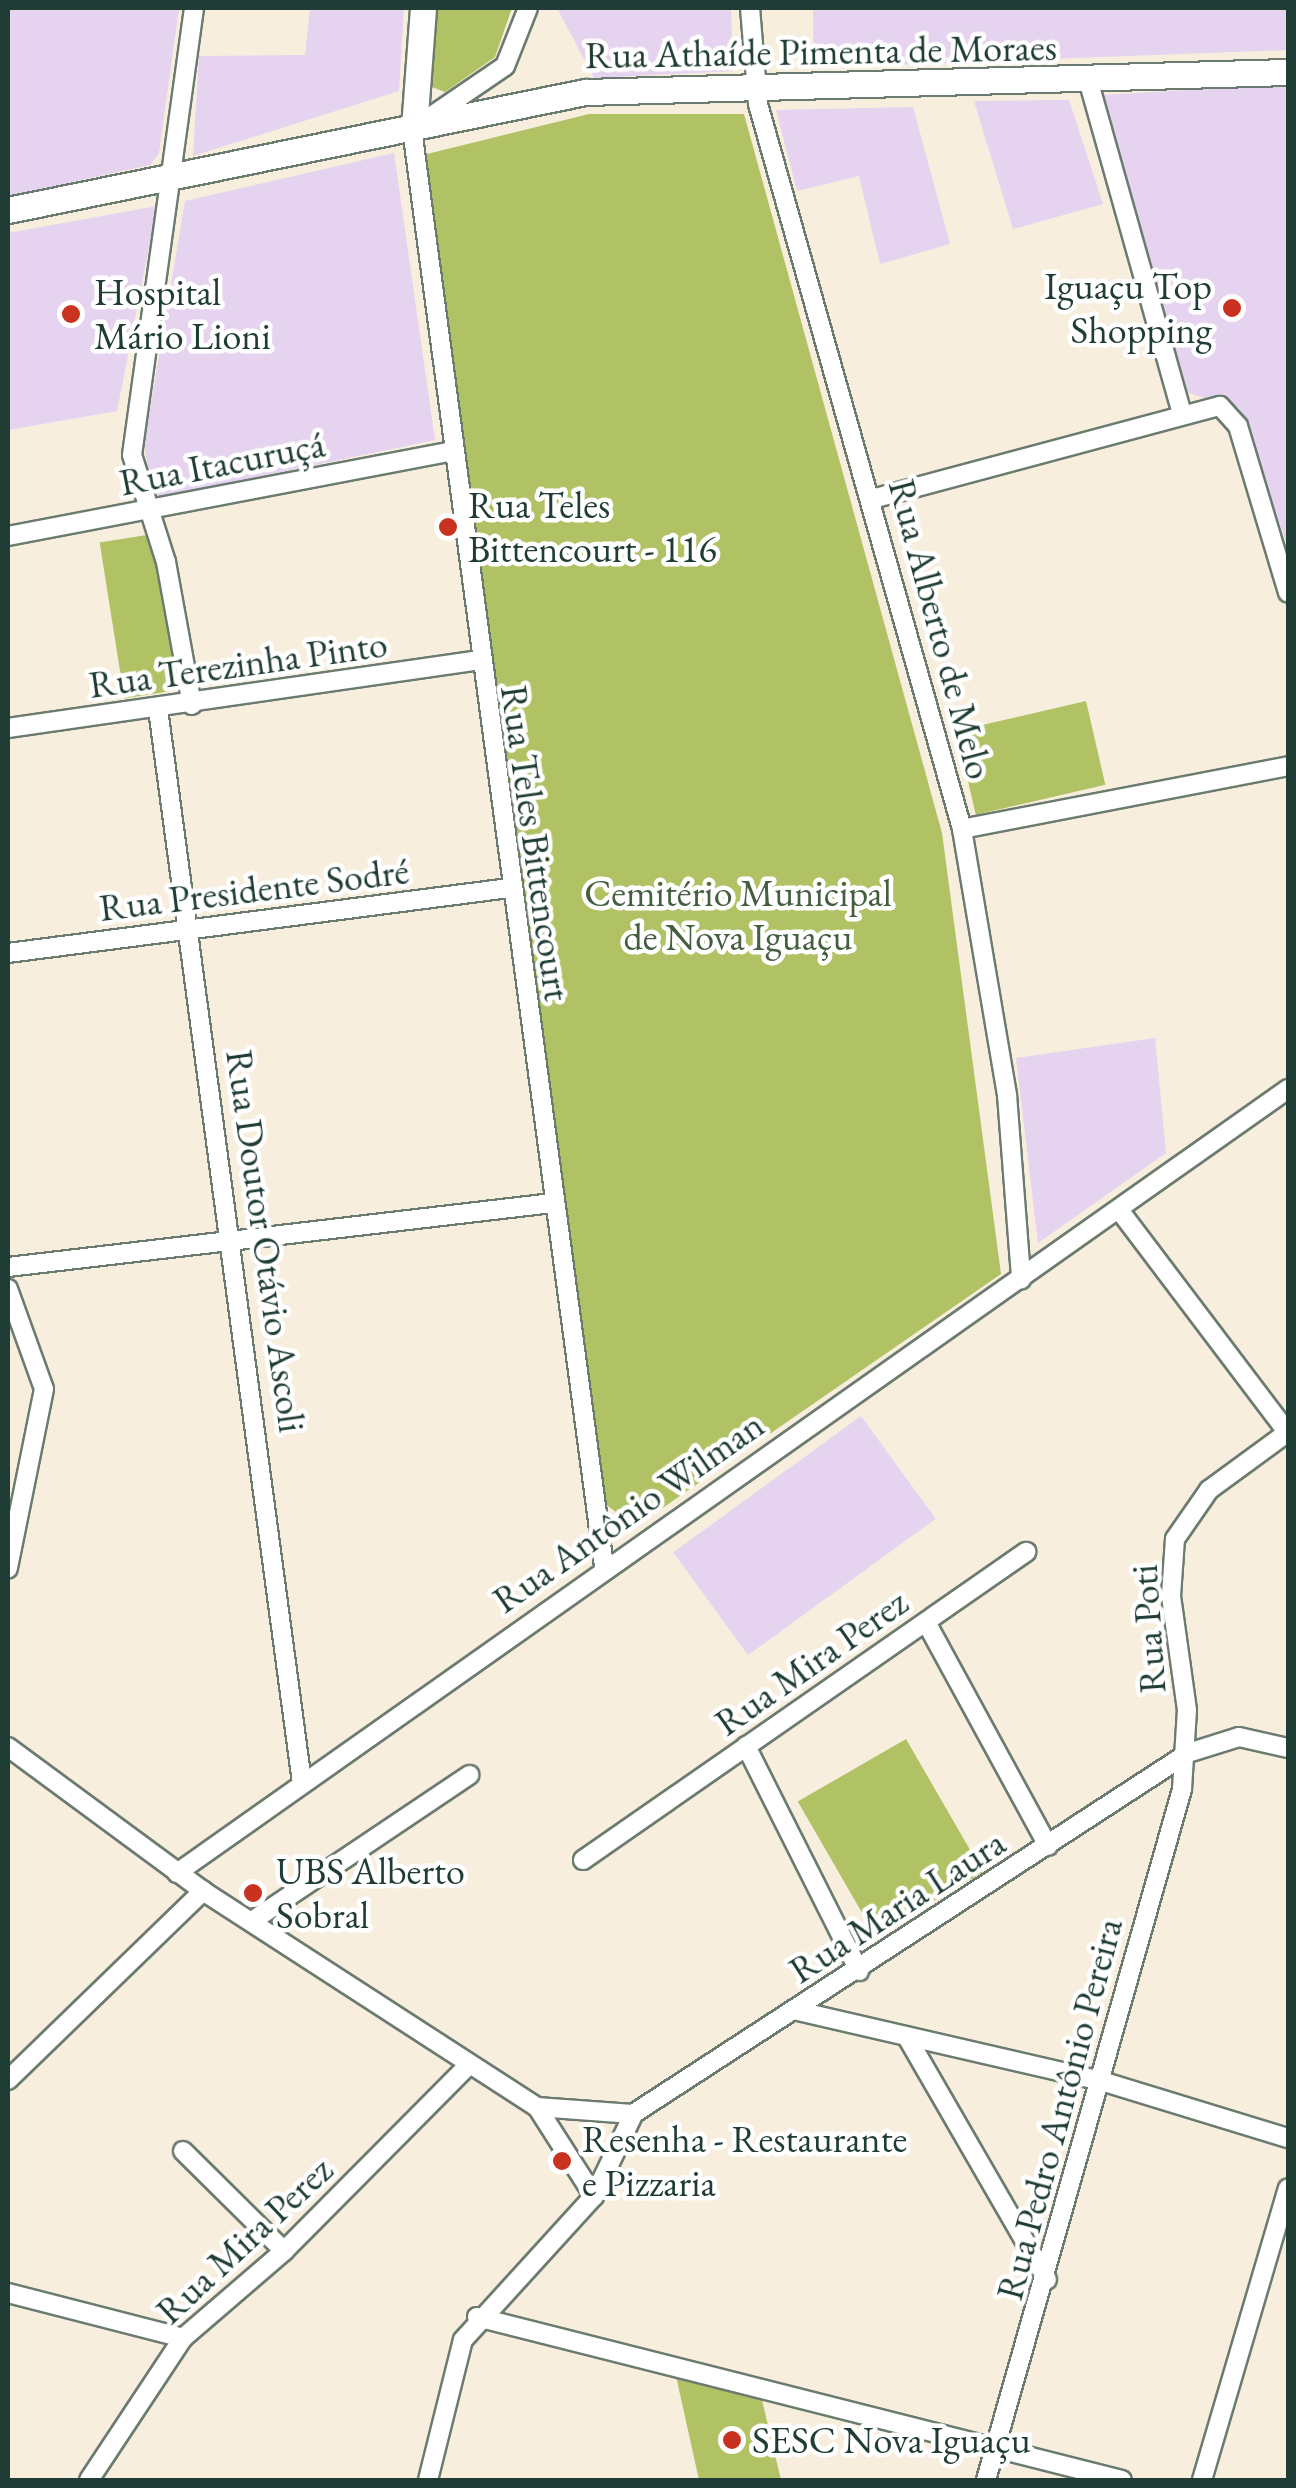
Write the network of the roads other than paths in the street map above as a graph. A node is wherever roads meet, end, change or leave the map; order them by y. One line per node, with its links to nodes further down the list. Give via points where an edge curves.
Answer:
1 (194, 8): 9 (street)
2 (423, 8): 8 (main road)
3 (528, 8): 8 (street, via 495,78)
4 (750, 8): 6 (street, Rua Alberto de Melo)
5 (1288, 72): 7 (main road, Rua Athaíde Pimenta de Moraes)
6 (753, 83): 7 (main road, Rua Athaíde Pimenta de Moraes); 8 (main road, Rua Athaíde Pimenta de Moraes, via 556,96); 13 (street, Rua Alberto de Melo)
7 (1088, 83): 11 (street)
8 (397, 142): 9 (main road, Rua Athaíde Pimenta de Moraes); 12 (street, Rua Teles Bittencourt)
9 (173, 179): 10 (main road, Rua Athaíde Pimenta de Moraes); 14 (street, via 133,428)
10 (8, 210)
11 (1182, 413): 13 (street); 16 (street, via 1220,406 1235,418)
12 (448, 452): 14 (street, Rua Itacuruçá); 17 (street, Rua Teles Bittencourt)
13 (872, 499): 22 (street, Rua Alberto de Melo)
14 (146, 511): 15 (street, Rua Itacuruçá); 18 (street, via 166,562)
15 (8, 536)
16 (1288, 593)
17 (478, 660): 18 (street, Rua Terezinha Pinto); 23 (street, Rua Teles Bittencourt)
18 (192, 704): 19 (street, Rua Terezinha Pinto)
19 (158, 710): 20 (street, Rua Terezinha Pinto); 24 (street, Rua Doutor Otávio Ascoli)
20 (8, 728)
21 (1288, 766): 22 (street)
22 (962, 829): 31 (street, Rua Alberto de Melo, via 1006,1095)
23 (509, 888): 24 (street, Rua Presidente Sodré); 27 (street, Rua Teles Bittencourt)
24 (190, 930): 25 (street, Rua Presidente Sodré); 29 (street, Rua Doutor Otávio Ascoli)
25 (8, 953)
26 (1288, 1089): 28 (street, Rua Antônio Wilman)
27 (552, 1203): 29 (street); 35 (street, Rua Teles Bittencourt)
28 (1120, 1210): 31 (street, Rua Antônio Wilman); 33 (street)
29 (235, 1240): 30 (street); 43 (street, Rua Doutor Otávio Ascoli)
30 (8, 1267)
31 (1021, 1279): 35 (street, Rua Antônio Wilman)
32 (8, 1290): 36 (street, via 44,1390)
33 (1288, 1432): 41 (street, Rua Poti, via 1209,1490 1175,1538 1171,1596)
34 (1026, 1552): 37 (street, Rua Mira Perez)
35 (604, 1566): 43 (street, Rua Antônio Wilman)
36 (8, 1568)
37 (926, 1622): 38 (street, Rua Mira Perez); 44 (street)
38 (746, 1746): 45 (street, Rua Mira Perez); 49 (street)
39 (8, 1747): 46 (street)
40 (1288, 1748): 41 (street, Rua Maria Laura, via 1229,1737)
41 (1188, 1753): 44 (street, Rua Maria Laura); 54 (street, Rua Pedro Antônio Pereira)
42 (470, 1776): 48 (street)
43 (302, 1782): 46 (street, Rua Antônio Wilman)
44 (1048, 1846): 49 (street, Rua Maria Laura)
45 (583, 1860)
46 (178, 1873): 47 (street)
47 (203, 1890): 48 (street); 53 (street)
48 (252, 1921): 52 (street)
49 (859, 1971): 50 (street, Rua Maria Laura)
50 (798, 2011): 51 (street); 56 (street, Rua Maria Laura)
51 (907, 2037): 54 (street); 62 (street)
52 (468, 2066): 55 (street); 61 (street, Rua Mira Perez)
53 (8, 2080)
54 (1098, 2080): 57 (street); 62 (street, Rua Pedro Antônio Pereira)
55 (537, 2107): 56 (street); 60 (street)
56 (633, 2114): 60 (street)
57 (1288, 2138)
58 (183, 2151): 61 (street)
59 (1288, 2188): 71 (street)
60 (594, 2196): 64 (street)
61 (284, 2251): 65 (street, Rua Mira Perez)
62 (1047, 2279): 66 (street, Rua Pedro Antônio Pereira)
63 (8, 2293): 65 (street)
64 (477, 2317): 66 (street); 68 (street, via 456,2356)
65 (183, 2338): 67 (street, Rua Mira Perez)
66 (996, 2450): 69 (street, Rua Pedro Antônio Pereira); 70 (street)
67 (89, 2480)
68 (428, 2480)
69 (986, 2480)
70 (1122, 2480)
71 (1202, 2480)

